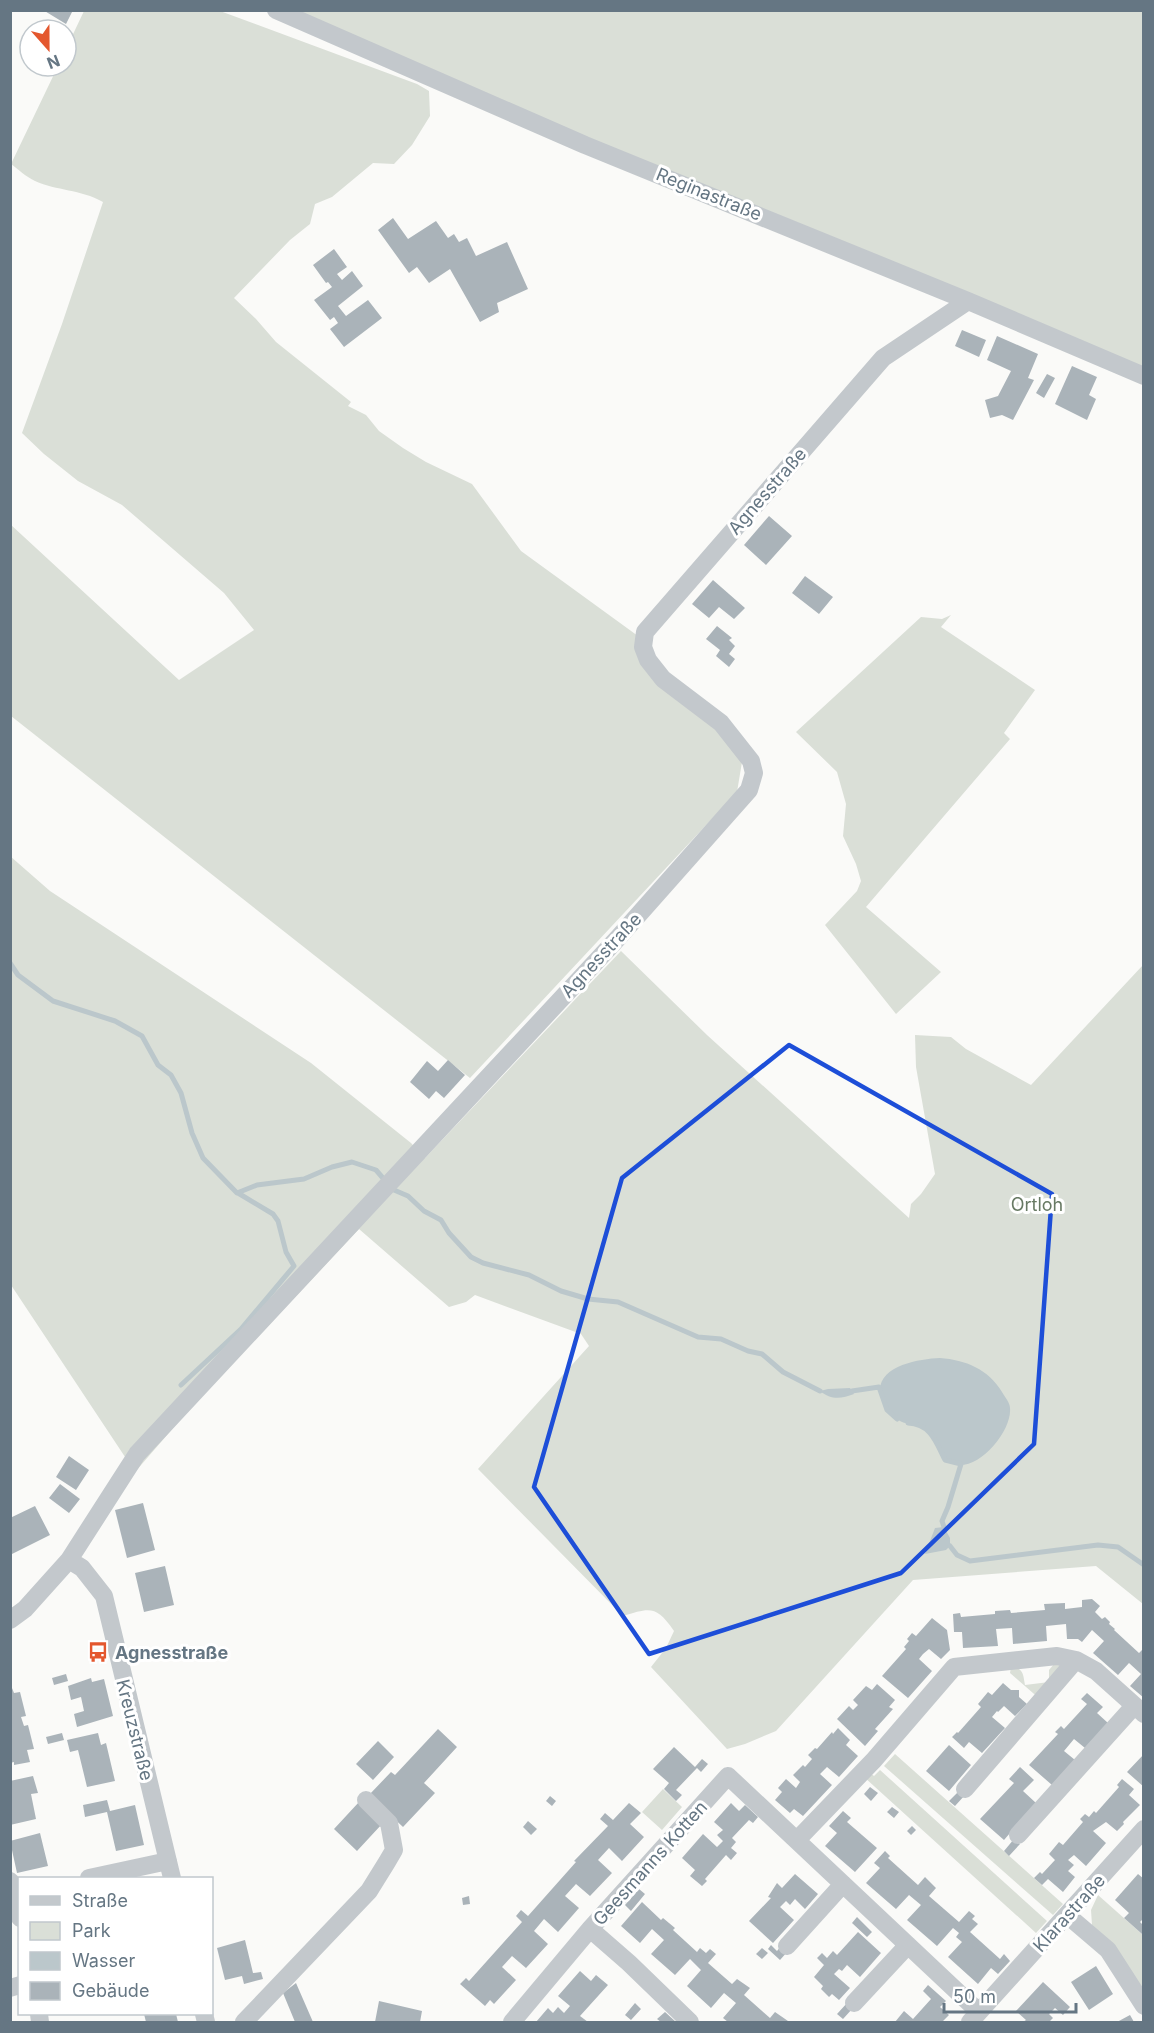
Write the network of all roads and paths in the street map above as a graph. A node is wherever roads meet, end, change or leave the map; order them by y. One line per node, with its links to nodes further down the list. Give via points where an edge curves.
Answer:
1 (276, 10): 2 (street, Reginastraße, via 585,144)
2 (968, 300): 3 (street, Reginastraße); 4 (street, Agnesstraße, via 883,358 645,632 643,647 663,679 721,723 751,761 754,773 749,790 616,939 137,1454)
3 (1143, 376)
4 (69, 1560): 5 (street, Agnesstraße); 13 (street, Kreuzstraße, via 82,1568 104,1596)
5 (10, 1620)
6 (1076, 1660): 7 (street, via 1096,1671); 8 (street); 12 (street, via 1057,1656 954,1667 873,1761)
7 (1139, 1710): 11 (street)
8 (965, 1789)
9 (366, 1800): 25 (street, via 390,1823 394,1850 369,1891)
10 (1143, 1830): 18 (street, Klarastraße)
11 (1018, 1835)
12 (797, 1840): 15 (street, Geesmanns Kotten); 19 (street, Geesmanns Kotten, via 728,1776)
13 (170, 1870): 14 (street)
14 (99, 1877)
15 (843, 1884): 20 (street, Geesmanns Kotten); 21 (street)
16 (14, 1891): 17 (street)
17 (18, 1909)
18 (1067, 1915): 23 (street, via 1108,1950); 24 (street, Klarastraße)
19 (590, 1929): 26 (street, Geesmanns Kotten); 27 (street)
20 (908, 1945): 22 (street); 24 (street, Geesmanns Kotten)
21 (787, 1946)
22 (854, 2002)
23 (1143, 2006)
24 (975, 2017)
25 (244, 2022)
26 (512, 2022)
27 (690, 2022)

